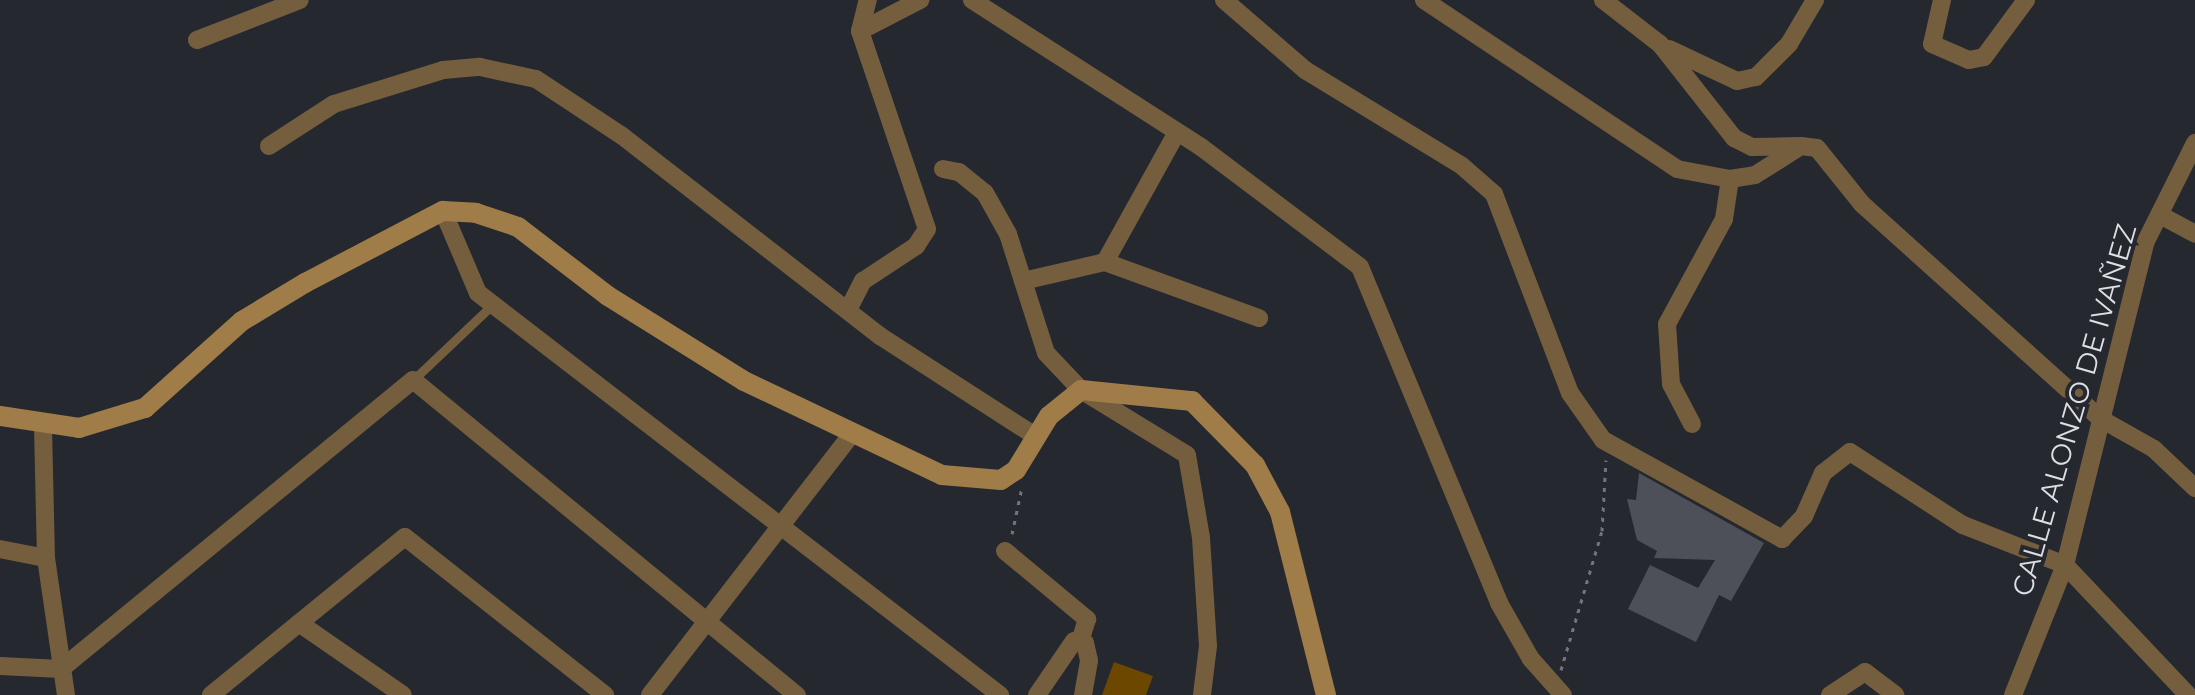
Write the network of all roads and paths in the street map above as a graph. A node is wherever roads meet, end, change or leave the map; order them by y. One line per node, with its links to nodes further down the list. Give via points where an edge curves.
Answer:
1 (300, 0): 12 (street)
2 (868, 0): 11 (street)
3 (920, 0): 11 (street)
4 (972, 0): 14 (street)
5 (1224, 0): 36 (street, via 1305,70 1462,166 1494,194 1570,393)
6 (1424, 0): 19 (street, via 1677,169)
7 (1603, 0): 13 (street)
8 (1815, 0): 13 (street, via 1789,44 1756,77 1737,81)
9 (1942, 0): 10 (street, via 1932,44 1969,60 1984,57)
10 (2026, 0)
11 (860, 31): 26 (street, via 927,229 916,246 863,281)
12 (197, 40)
13 (1660, 44): 17 (street, via 1734,138 1752,147)
14 (1176, 134): 23 (street); 49 (street, via 1360,267 1499,603)
15 (2195, 143): 21 (street, CALLE ALONZO DE IVAÑEZ)
16 (269, 146): 26 (street, via 334,104 443,70 480,67 536,79)
17 (1801, 146): 19 (street, via 1755,175); 31 (street, via 1817,148 1862,204)
18 (943, 169): 24 (street, via 959,172 985,193)
19 (1730, 179): 32 (street, via 1724,219 1667,324 1671,384)
20 (443, 211): 25 (street, via 469,281); 33 (street, via 242,321 145,408 100,424); 34 (street, via 518,227 677,341)
21 (2160, 215): 22 (street); 31 (street, CALLE ALONZO DE IVAÑEZ, via 2145,243)
22 (2195, 234)
23 (1105, 262): 24 (street); 27 (street)
24 (1023, 281): 29 (street, via 1046,353)
25 (492, 305): 28 (lane); 39 (street)
26 (848, 310): 35 (street)
27 (1259, 318)
28 (413, 380): 44 (street); 48 (street)
29 (1081, 390): 35 (street); 59 (street, via 1187,455 1201,538 1208,646); 60 (street, via 1192,401 1255,465 1280,512)
30 (0, 416): 33 (street)
31 (2101, 419): 38 (street, via 2154,449); 43 (street, CALLE ALONZO DE IVAÑEZ)
32 (1692, 424)
33 (43, 427): 42 (street)
34 (852, 434): 37 (street, via 976,483); 39 (street)
35 (1035, 436): 37 (street)
36 (1603, 440): 43 (street, via 1782,539 1832,461 1850,452 1963,525); 49 (path, via 1602,531)
37 (1016, 470): 41 (path, via 1024,480)
38 (2195, 488)
39 (780, 525): 44 (street); 56 (street)
40 (0, 549): 42 (street)
41 (1005, 551): 46 (street, via 1087,619)
42 (46, 558): 48 (street)
43 (2065, 565): 63 (street, CALLE ALONZO DE IVAÑEZ); 64 (street)
44 (707, 622): 54 (street); 55 (street)
45 (299, 623): 51 (street); 52 (street); 53 (street, via 405,537)
46 (1080, 642): 57 (street, via 1065,650); 58 (street, via 1089,661)
47 (0, 666): 48 (street)
48 (61, 669): 50 (street)
49 (1555, 693)
50 (66, 695)
51 (211, 695)
52 (403, 695)
53 (605, 695)
54 (650, 695)
55 (797, 695)
56 (1000, 695)
57 (1037, 695)
58 (1083, 695)
59 (1202, 695)
60 (1326, 695)
61 (1830, 695): 62 (street, via 1865,672)
62 (1895, 695)
63 (2013, 695)
64 (2188, 695)

